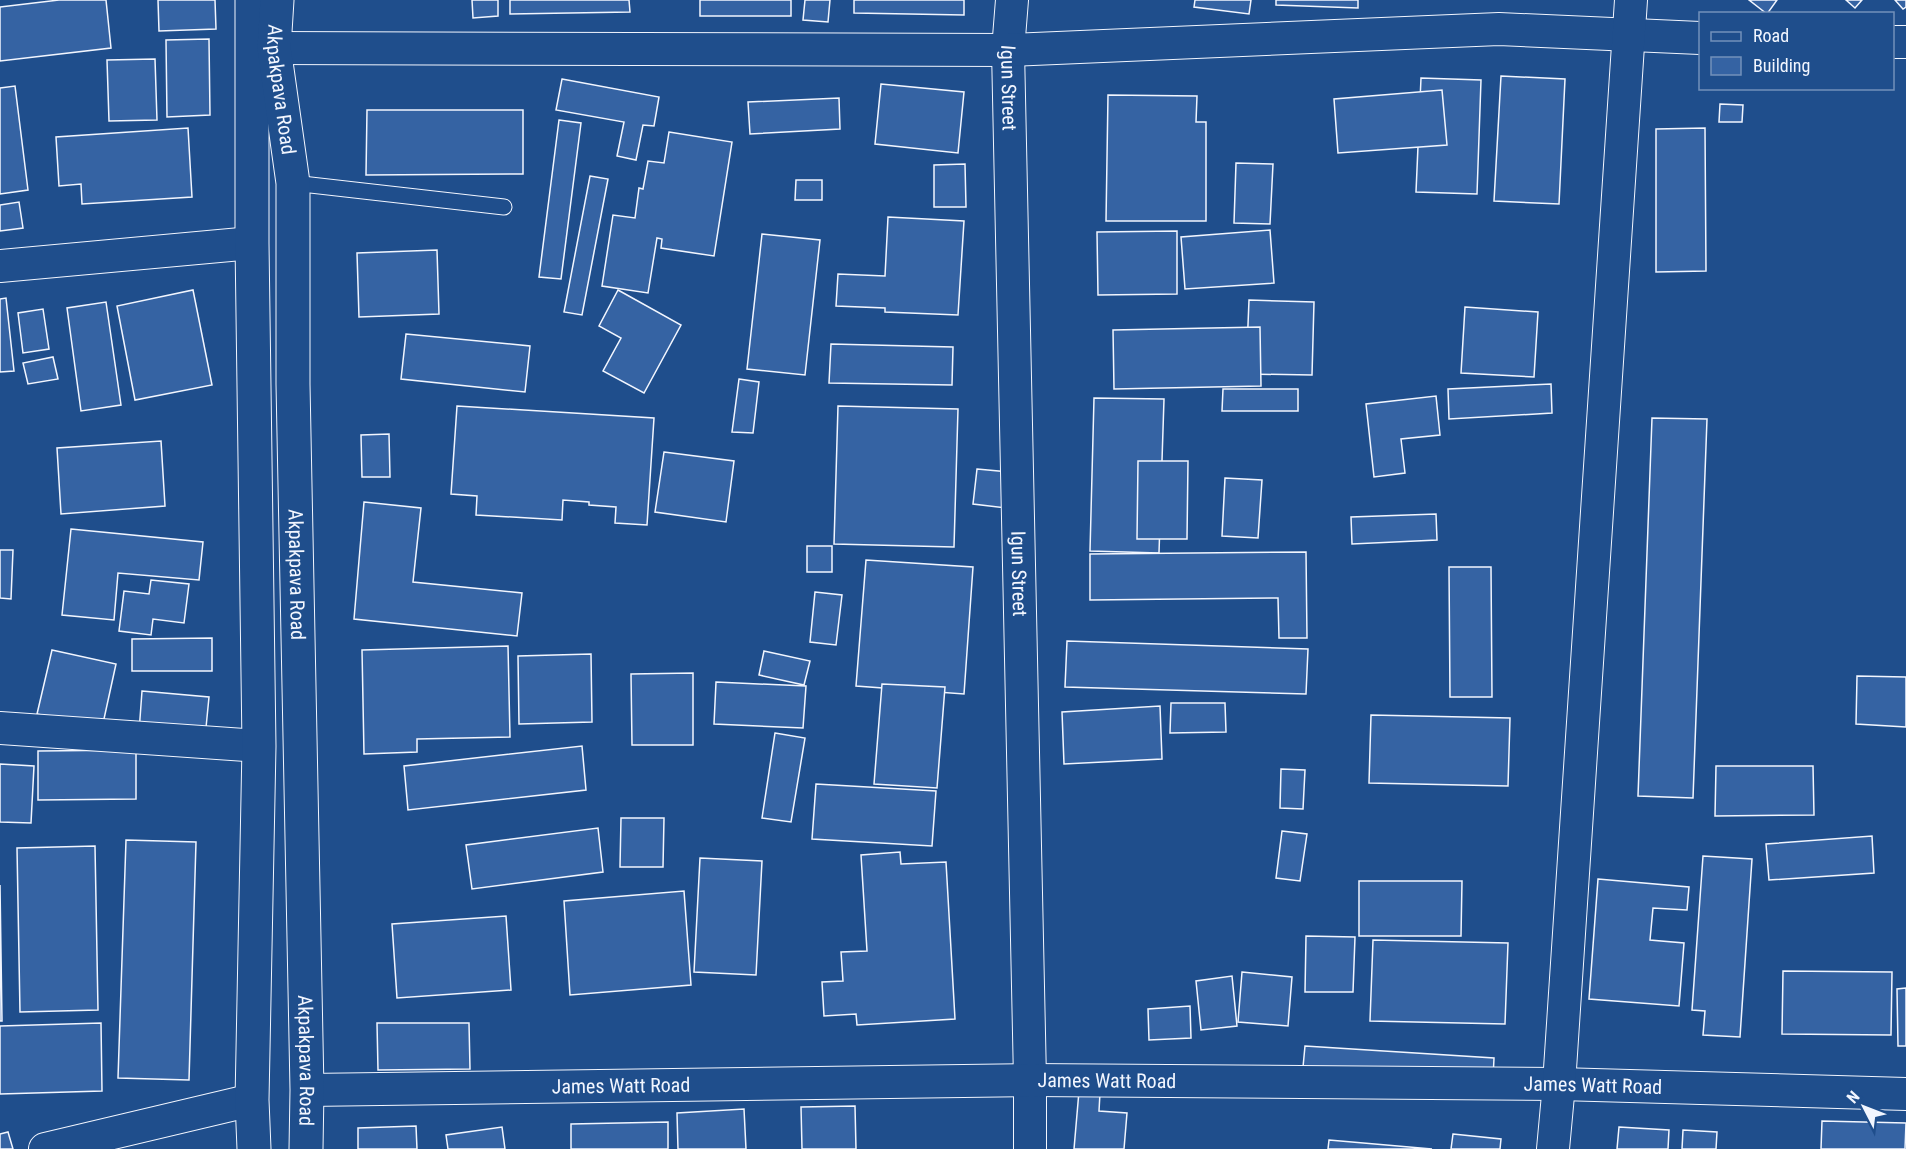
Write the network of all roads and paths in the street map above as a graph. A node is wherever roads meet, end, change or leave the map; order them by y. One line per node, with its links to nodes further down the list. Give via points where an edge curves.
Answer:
1 (252, 0): 11 (highway, Akpakpava Road)
2 (277, 0): 7 (highway, Akpakpava Road)
3 (1012, 0): 8 (street, Igun Street)
4 (1630, 0): 5 (street)
5 (1628, 36): 6 (street); 8 (street, via 1499,29); 16 (street)
6 (1699, 38)
7 (274, 48): 8 (street); 9 (highway, Akpakpava Road)
8 (1008, 50): 15 (street, Igun Street)
9 (293, 183): 10 (lane); 17 (highway, Akpakpava Road, via 293,396)
10 (504, 207)
11 (252, 243): 12 (street); 14 (highway, Akpakpava Road)
12 (0, 266)
13 (0, 728): 14 (street)
14 (259, 746): 19 (highway, Akpakpava Road)
15 (1030, 1080): 16 (street, James Watt Road); 17 (street, James Watt Road); 23 (street, Igun Street)
16 (1559, 1084): 18 (street, James Watt Road); 24 (street)
17 (307, 1089): 22 (highway, Akpakpava Road)
18 (1906, 1094)
19 (252, 1100): 20 (street); 21 (highway, Akpakpava Road)
20 (45, 1149)
21 (254, 1149)
22 (306, 1149)
23 (1030, 1149)
24 (1552, 1149)

